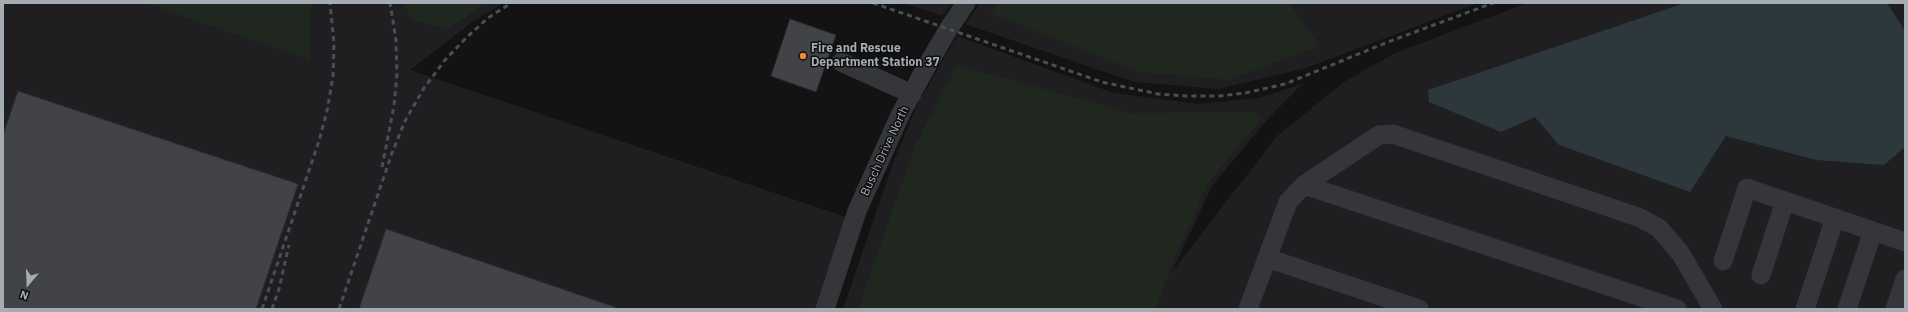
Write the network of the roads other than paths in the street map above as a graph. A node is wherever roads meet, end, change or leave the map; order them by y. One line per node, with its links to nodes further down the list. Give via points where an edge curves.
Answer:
1 (966, 3): 3 (street, Busch Drive North)
2 (841, 62): 3 (street)
3 (912, 94): 13 (street, Busch Drive North, via 857,211)
4 (1304, 185): 9 (street, via 1288,202); 16 (street); 17 (street, via 1379,135 1393,134 1638,216 1659,228 1681,254)
5 (1785, 201): 6 (street); 10 (street, via 1747,188); 11 (street)
6 (1836, 218): 7 (street); 18 (street)
7 (1873, 231): 8 (street); 19 (street)
8 (1905, 242)
9 (1267, 258): 14 (street); 15 (street)
10 (1723, 261)
11 (1761, 276)
12 (1905, 280): 20 (street)
13 (825, 309)
14 (1248, 309)
15 (1419, 309)
16 (1677, 309)
17 (1713, 309)
18 (1805, 309)
19 (1847, 309)
20 (1895, 309)

